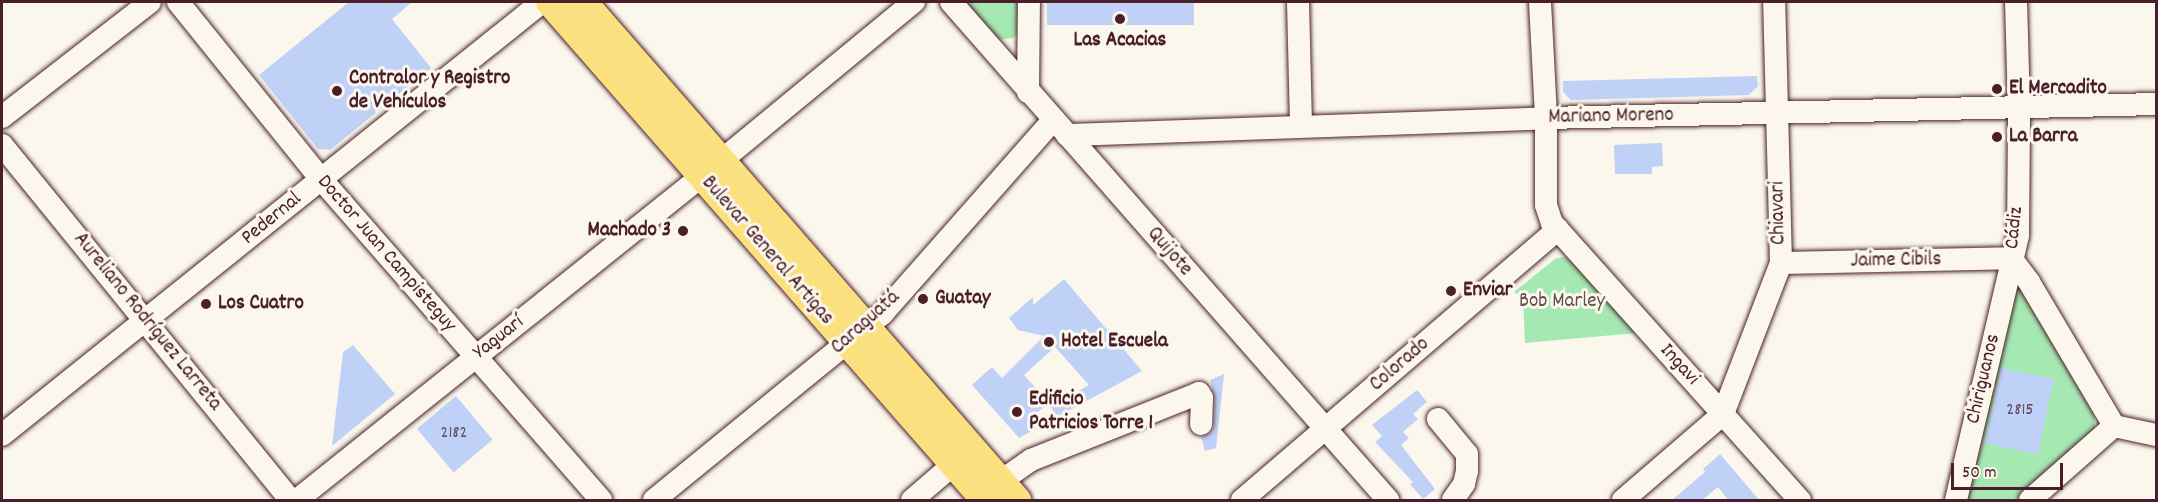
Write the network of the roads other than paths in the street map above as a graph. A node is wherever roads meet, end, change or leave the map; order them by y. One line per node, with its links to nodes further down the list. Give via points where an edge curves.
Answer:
1 (150, 2): 17 (street)
2 (178, 2): 23 (street, Doctor Juan Campisteguy)
3 (542, 2): 23 (street, Pedernal)
4 (550, 2): 22 (main road, Bulevar General Artigas)
5 (583, 2): 22 (main road, Bulevar General Artigas)
6 (914, 2): 22 (street, Yaguarí)
7 (951, 2): 13 (street, Quijote)
8 (1029, 2): 13 (street)
9 (1298, 2): 19 (street)
10 (1540, 2): 18 (street, Ingavi)
11 (1774, 2): 16 (street, Chiavari)
12 (2016, 2): 15 (street, Cádiz)
13 (1028, 92): 20 (street, Quijote)
14 (2157, 104): 15 (street, Mariano Moreno)
15 (2019, 108): 16 (street, Mariano Moreno); 25 (street, Cádiz, via 2018,235)
16 (1777, 113): 18 (street, Mariano Moreno); 26 (street, Chiavari)
17 (2, 117)
18 (1546, 118): 19 (street, Mariano Moreno); 24 (street, Ingavi, via 1545,205)
19 (1301, 126): 20 (street, Mariano Moreno)
20 (1060, 128): 28 (street, Caraguatá, via 883,313); 34 (street, Quijote)
21 (2, 145): 27 (street, Aureliano Rodríguez Larreta)
22 (712, 168): 28 (main road, Bulevar General Artigas); 29 (street, Yaguarí)
23 (321, 179): 27 (street, Pedernal); 29 (street, Doctor Juan Campisteguy)
24 (1558, 230): 30 (street, Ingavi); 34 (street, Colorado)
25 (2011, 258): 26 (street, Jaime Cibils); 33 (street, Cádiz); 49 (street, Chiriguanos)
26 (1780, 263): 30 (street, Chiavari)
27 (145, 319): 35 (street, Pedernal); 40 (street, Aureliano Rodríguez Larreta)
28 (856, 335): 37 (main road, Bulevar General Artigas); 38 (main road, Bulevar General Artigas); 43 (street, Caraguatá)
29 (474, 357): 41 (street, Yaguarí); 42 (street, Doctor Juan Campisteguy)
30 (1723, 414): 47 (street); 48 (street, Ingavi)
31 (1438, 419): 46 (street, via 1467,454 1466,478)
32 (1202, 424): 38 (street, via 1199,393 1031,460)
33 (2114, 426): 36 (street); 50 (street)
34 (1325, 429): 39 (street, Colorado); 45 (street, Quijote)
35 (2, 435)
36 (2157, 435)
37 (954, 464): 38 (main road, Bulevar General Artigas); 44 (street)
38 (1001, 494)
39 (1246, 499)
40 (291, 501)
41 (297, 501)
42 (600, 501)
43 (654, 501)
44 (912, 501)
45 (1388, 501)
46 (1453, 501)
47 (1623, 501)
48 (1800, 501)
49 (1956, 501)
50 (2030, 501)

